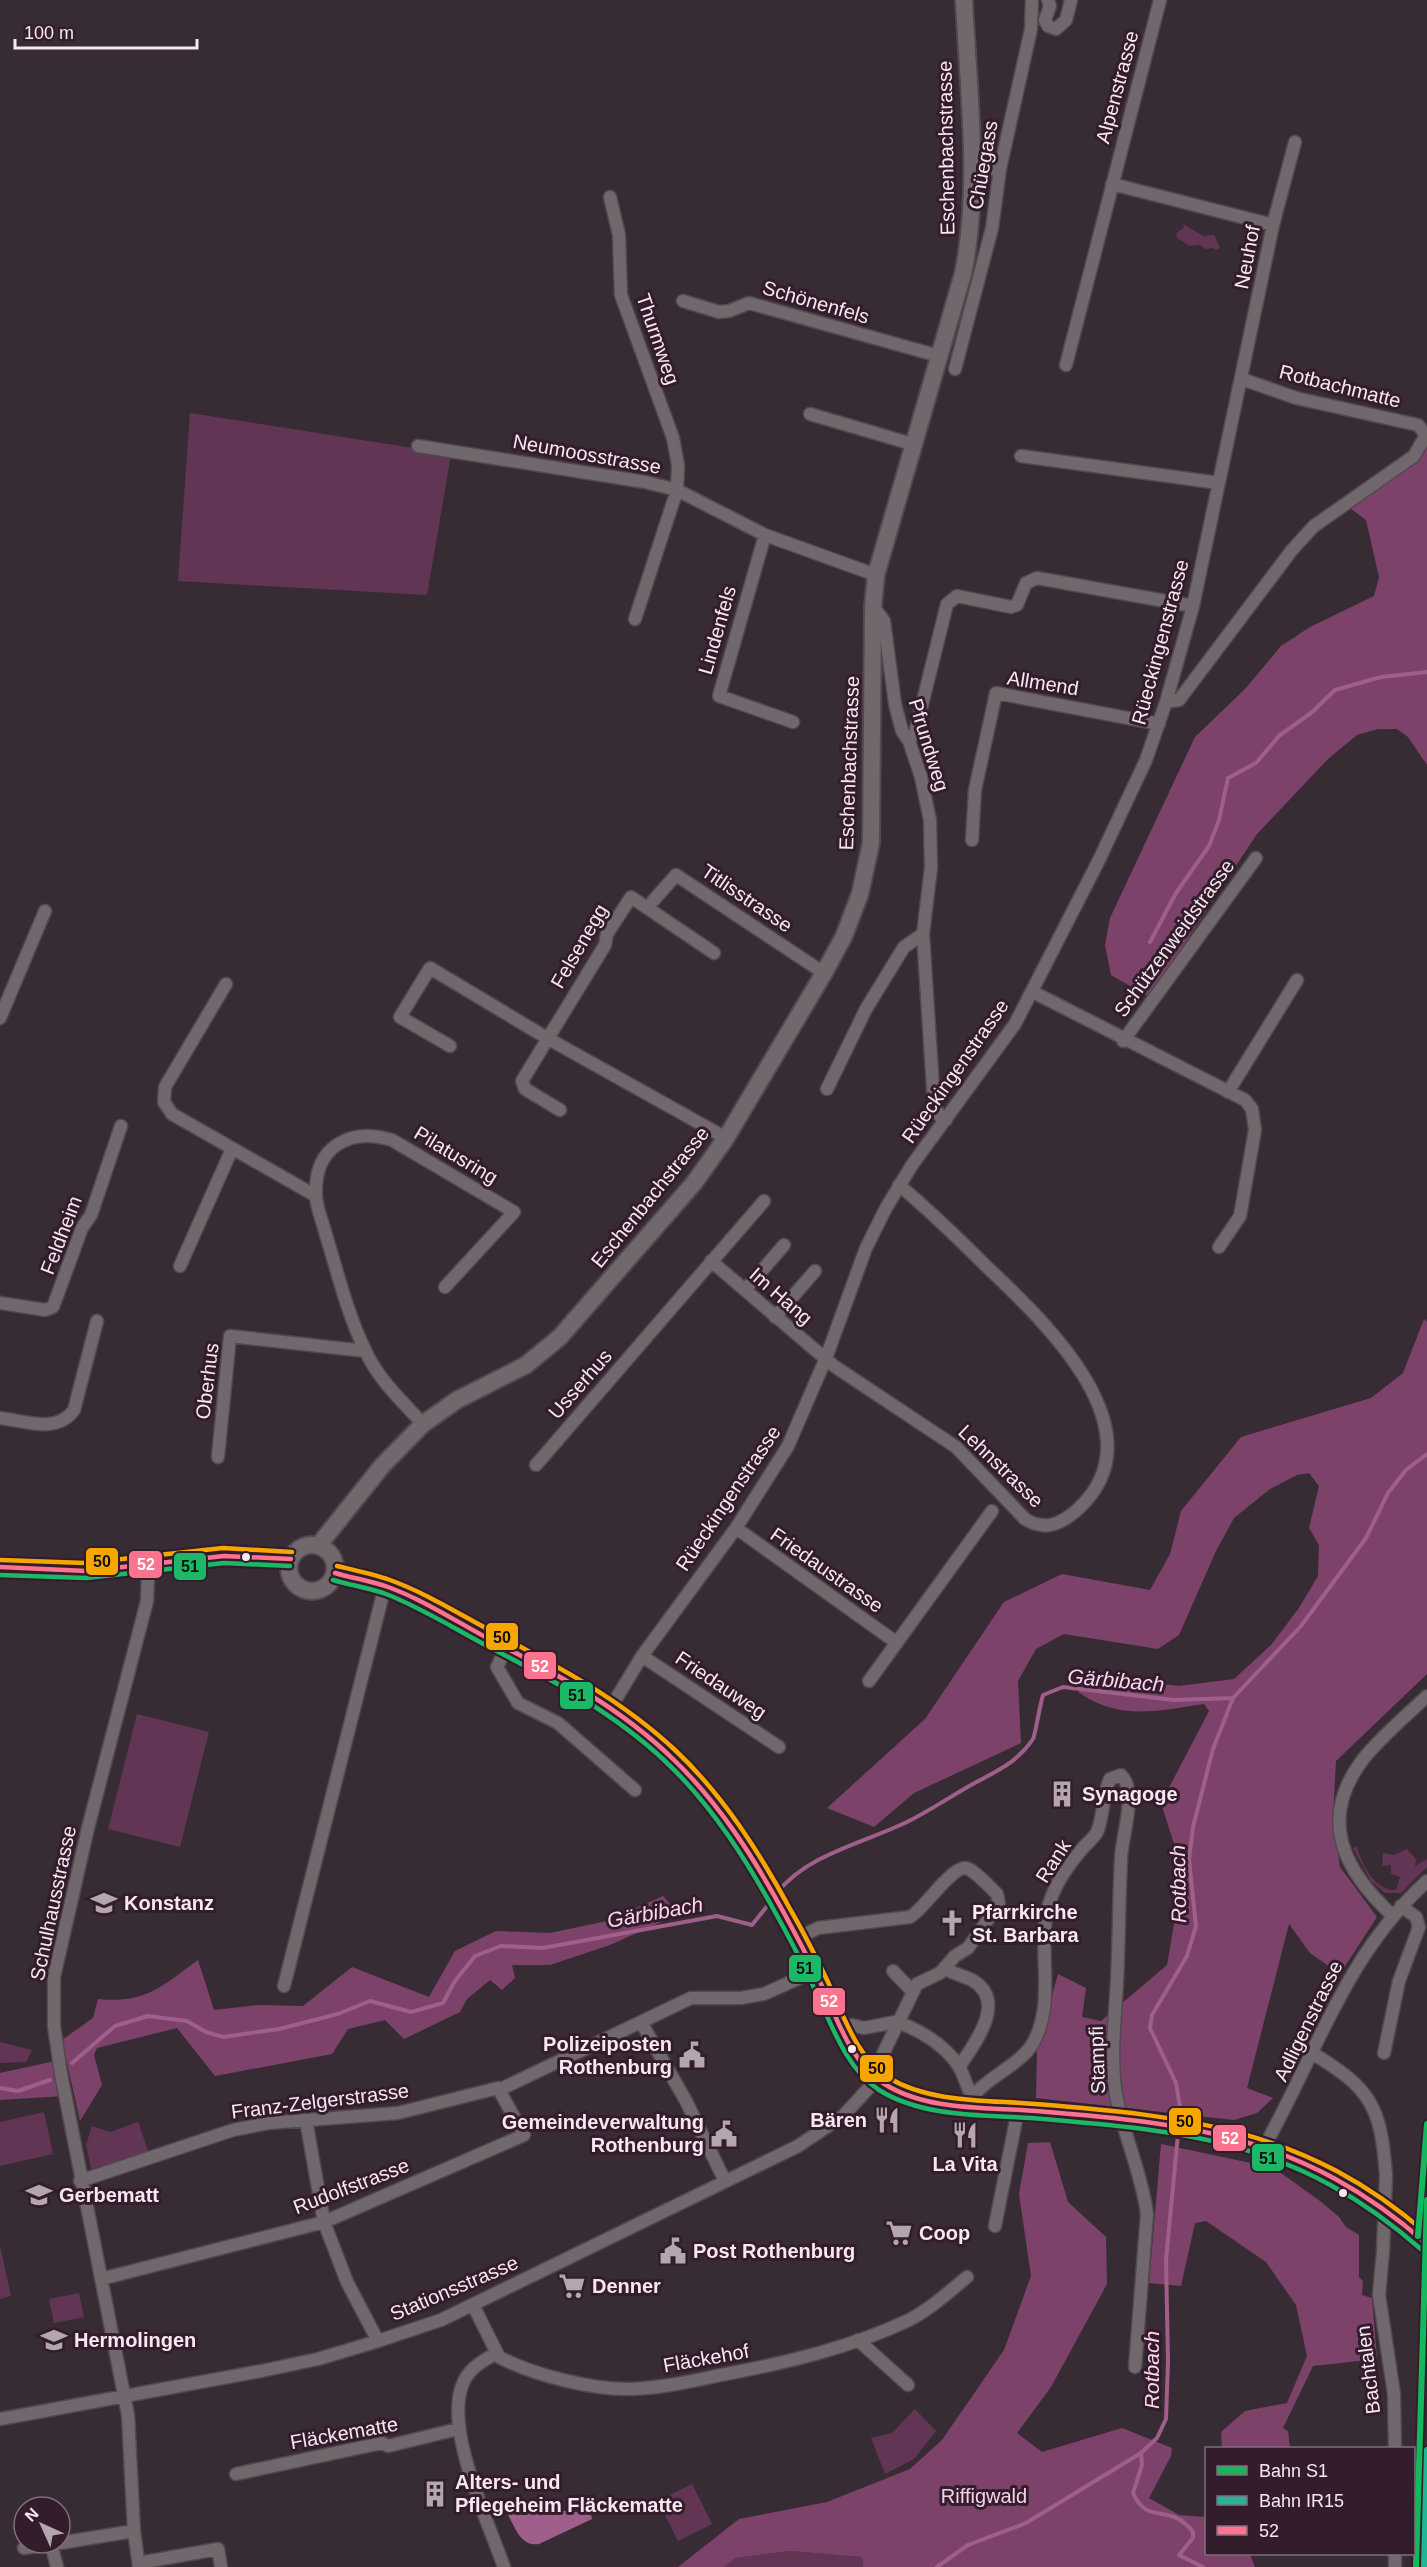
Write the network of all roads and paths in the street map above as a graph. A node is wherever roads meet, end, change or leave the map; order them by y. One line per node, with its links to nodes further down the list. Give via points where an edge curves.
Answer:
1 (964, 0): 8 (main road, Eschenbachstrasse)
2 (1032, 0): 7 (street, Chüegass, via 1031,29)
3 (1048, 0): 4 (street, via 1045,20 1056,29 1066,20)
4 (1071, 0)
5 (1160, 0): 9 (street, Alpenstrasse)
6 (1295, 142): 11 (street, Neuhof)
7 (1000, 169): 8 (street); 15 (street, Chüegass, via 992,228)
8 (971, 170): 13 (main road, Eschenbachstrasse, via 968,250)
9 (1112, 184): 11 (street); 14 (street, Alpenstrasse)
10 (610, 197): 23 (street, Thurmweg, via 619,235 621,295 673,438)
11 (1273, 225): 16 (street, Neuhof)
12 (683, 301): 13 (street, Schönenfels, via 719,312 749,303)
13 (939, 356): 19 (main road, Eschenbachstrasse)
14 (1066, 365)
15 (955, 369)
16 (1242, 380): 18 (street, Rotbachmatte, via 1296,398 1418,424); 22 (street, Rüeckingenstrasse)
17 (810, 414): 19 (street)
18 (1426, 435): 29 (street, via 1414,456 1314,526 1179,700)
19 (912, 444): 25 (main road, Eschenbachstrasse)
20 (418, 446): 23 (street, Neumoosstrasse)
21 (1021, 456): 22 (street)
22 (1220, 483): 27 (street, Rüeckingenstrasse)
23 (677, 490): 24 (street, Neumoosstrasse); 28 (street, Thurmweg)
24 (765, 535): 25 (street, Neumoosstrasse); 30 (street, Lindenfels, via 719,696)
25 (876, 575): 26 (main road, Eschenbachstrasse)
26 (873, 606): 32 (street, Pfrundweg, via 884,621 895,704); 39 (main road, Eschenbachstrasse, via 871,843 860,894)
27 (1193, 606): 29 (street, Rüeckingenstrasse); 32 (street, via 1037,578 1026,583 1017,605 1011,607 957,596 947,604 915,733)
28 (635, 619)
29 (1166, 702): 31 (street, Rüeckingenstrasse)
30 (793, 722)
31 (1159, 724): 33 (street, Allmend, via 996,693 975,790); 42 (street, Rüeckingenstrasse, via 1099,860)
32 (909, 741): 37 (street, Pfrundweg, via 930,820 931,868)
33 (972, 840)
34 (1256, 858): 45 (street, Schützenweidstrasse)
35 (653, 901): 39 (street, Titlisstrasse, via 676,875)
36 (45, 910): 43 (street)
37 (923, 934): 47 (street, via 898,956); 50 (street, Pfrundweg, via 934,1104)
38 (714, 953): 44 (street, Felsenegg, via 631,897)
39 (824, 974): 52 (main road, Eschenbachstrasse)
40 (1297, 980): 48 (street)
41 (226, 984): 53 (street, via 165,1087 164,1102 172,1114)
42 (1033, 992): 45 (street, Schützenweidstrasse); 50 (street, Rüeckingenstrasse, via 998,1051)
43 (0, 1018)
44 (547, 1038): 46 (street, via 430,968 400,1017); 49 (street, Felsenegg, via 522,1086); 52 (street)
45 (1123, 1041): 48 (street, Schützenweidstrasse)
46 (450, 1046)
47 (827, 1089)
48 (1228, 1092): 58 (street, Schützenweidstrasse, via 1252,1109 1255,1130 1240,1216)
49 (560, 1110)
50 (946, 1120): 54 (street, Rüeckingenstrasse)
51 (121, 1125): 64 (street, Feldheim, via 91,1215 82,1228 53,1307 45,1310)
52 (726, 1137): 70 (main road, Eschenbachstrasse, via 694,1182 560,1337 526,1365 457,1400)
53 (232, 1149): 55 (street); 60 (street)
54 (899, 1185): 68 (street, Rüeckingenstrasse, via 866,1248); 68 (street, Lehnstrasse, via 1041,1318 1075,1359 1092,1391 1103,1425 1106,1455 1101,1478 1091,1496 1063,1521 1035,1525 1017,1512 956,1447)
55 (316, 1197): 62 (street, Pilatusring, via 317,1172 335,1145 354,1136 376,1135 392,1140 514,1212); 67 (street, Pilatusring)
56 (764, 1201): 59 (street)
57 (784, 1245): 63 (street)
58 (1219, 1247)
59 (711, 1261): 63 (street, Im Hang); 72 (street, Usserhus)
60 (180, 1266)
61 (815, 1271): 65 (street)
62 (445, 1287)
63 (745, 1290): 65 (street, Im Hang)
64 (0, 1304)
65 (775, 1317): 68 (street, Im Hang)
66 (97, 1321): 69 (street, via 69,1418 49,1425)
67 (365, 1351): 70 (street, Pilatusring); 71 (street, Oberhus, via 230,1336)
68 (826, 1358): 74 (street, Rüeckingenstrasse, via 797,1428)
69 (0, 1418)
70 (423, 1424): 75 (main road, Eschenbachstrasse, via 382,1466)
71 (218, 1456)
72 (536, 1465)
73 (992, 1511): 81 (street)
74 (736, 1528): 81 (street, Friedaustrasse); 83 (street, Rüeckingenstrasse)
75 (318, 1546): 76 (main road, via 302,1548); 79 (main road, via 332,1556)
76 (291, 1559): 77 (main road, via 234,1553); 79 (main road, via 291,1577 305,1590 323,1588)
77 (145, 1564): 78 (main road, via 58,1572); 110 (street, Schulhausstrasse, via 147,1601 54,1977 54,2026)
78 (0, 1567)
79 (335, 1574): 80 (main road)
80 (385, 1586): 82 (main road); 96 (street)
81 (897, 1643): 84 (street)
82 (506, 1648): 86 (main road); 88 (street, via 497,1667 518,1703 558,1723)
83 (642, 1656): 86 (street, Rüeckingenstrasse); 87 (street, Friedauweg)
84 (869, 1681)
85 (1427, 1696): 91 (street, via 1364,1758 1343,1798 1339,1819 1341,1842 1356,1875)
86 (611, 1707): 92 (main road, via 698,1784 751,1858)
87 (779, 1748)
88 (635, 1791)
89 (1121, 1855): 106 (street, Rank, via 1129,1792 1128,1781 1121,1775 1110,1779 1096,1833 1068,1866 1049,1904 1043,2018 1033,2044 1014,2066); 121 (street, Stampfi, via 1114,2025 1116,2093 1144,2190 1147,2214)
90 (1427, 1881): 91 (street, Adligenstrasse)
91 (1397, 1911): 101 (street, Adligenstrasse, via 1349,1977); 102 (street, via 1416,1917 1419,1927 1399,1981)
92 (798, 1938): 93 (main road); 95 (street, via 818,1928 910,1917 920,1912 951,1874 968,1869 997,1894 999,1904 968,1948)
93 (814, 1971): 98 (street, Franz-Zelgerstrasse, via 764,1994 691,1998); 103 (main road, via 857,2053)
94 (893, 1971): 97 (street)
95 (943, 1971): 97 (street, via 917,1984); 104 (street, via 980,1986 987,1994 988,2015)
96 (284, 1986)
97 (913, 1992): 99 (street, Stationsstrasse)
98 (641, 2022): 105 (street, Franz-Zelgerstrasse); 111 (street, via 687,2101)
99 (902, 2023): 100 (street); 103 (street, Stationsstrasse); 104 (street, via 944,2049)
100 (856, 2029)
101 (1312, 2053): 109 (street, Adligenstrasse); 126 (street, Bachtalen, bridge, via 1371,2101 1380,2118 1386,2175 1378,2295 1394,2396)
102 (1384, 2053)
103 (877, 2066): 106 (main road, via 911,2096); 111 (street, Stationsstrasse, via 843,2116 825,2130)
104 (959, 2067): 106 (street)
105 (502, 2087): 108 (street, Franz-Zelgerstrasse, via 398,2113); 112 (street, Rudolfstrasse, via 524,2134)
106 (971, 2100): 107 (main road)
107 (1024, 2111): 109 (main road, bridge, via 1175,2126); 113 (street)
108 (306, 2120): 110 (street, Franz-Zelgerstrasse, via 233,2130); 112 (street)
109 (1264, 2147): 114 (main road, via 1354,2187)
110 (80, 2181): 116 (street, Schulhausstrasse)
111 (725, 2181): 117 (street, Stationsstrasse)
112 (324, 2222): 116 (street, Rudolfstrasse); 119 (street, via 347,2282)
113 (995, 2226)
114 (1427, 2244)
115 (967, 2277): 118 (street, Fläckehof, via 910,2319)
116 (101, 2279): 123 (street, Schulhausstrasse)
117 (472, 2305): 119 (street, Stationsstrasse); 120 (street)
118 (858, 2340): 120 (street, Fläckehof, via 769,2366 630,2389 586,2384 525,2368); 122 (street)
119 (378, 2342): 123 (street, Stationsstrasse, via 309,2361)
120 (495, 2354): 125 (street, via 470,2372 464,2382)
121 (1135, 2367)
122 (908, 2385)
123 (124, 2395): 124 (street, Stationsstrasse); 128 (street, Schulhausstrasse)
124 (0, 2419)
125 (458, 2429): 127 (street, Fläckematte); 132 (street)
126 (1395, 2447)
127 (236, 2474)
128 (134, 2531): 129 (street); 130 (street, Schulhausstrasse)
129 (72, 2541)
130 (139, 2565): 131 (street, via 218,2549)
131 (221, 2567)
132 (504, 2567)

